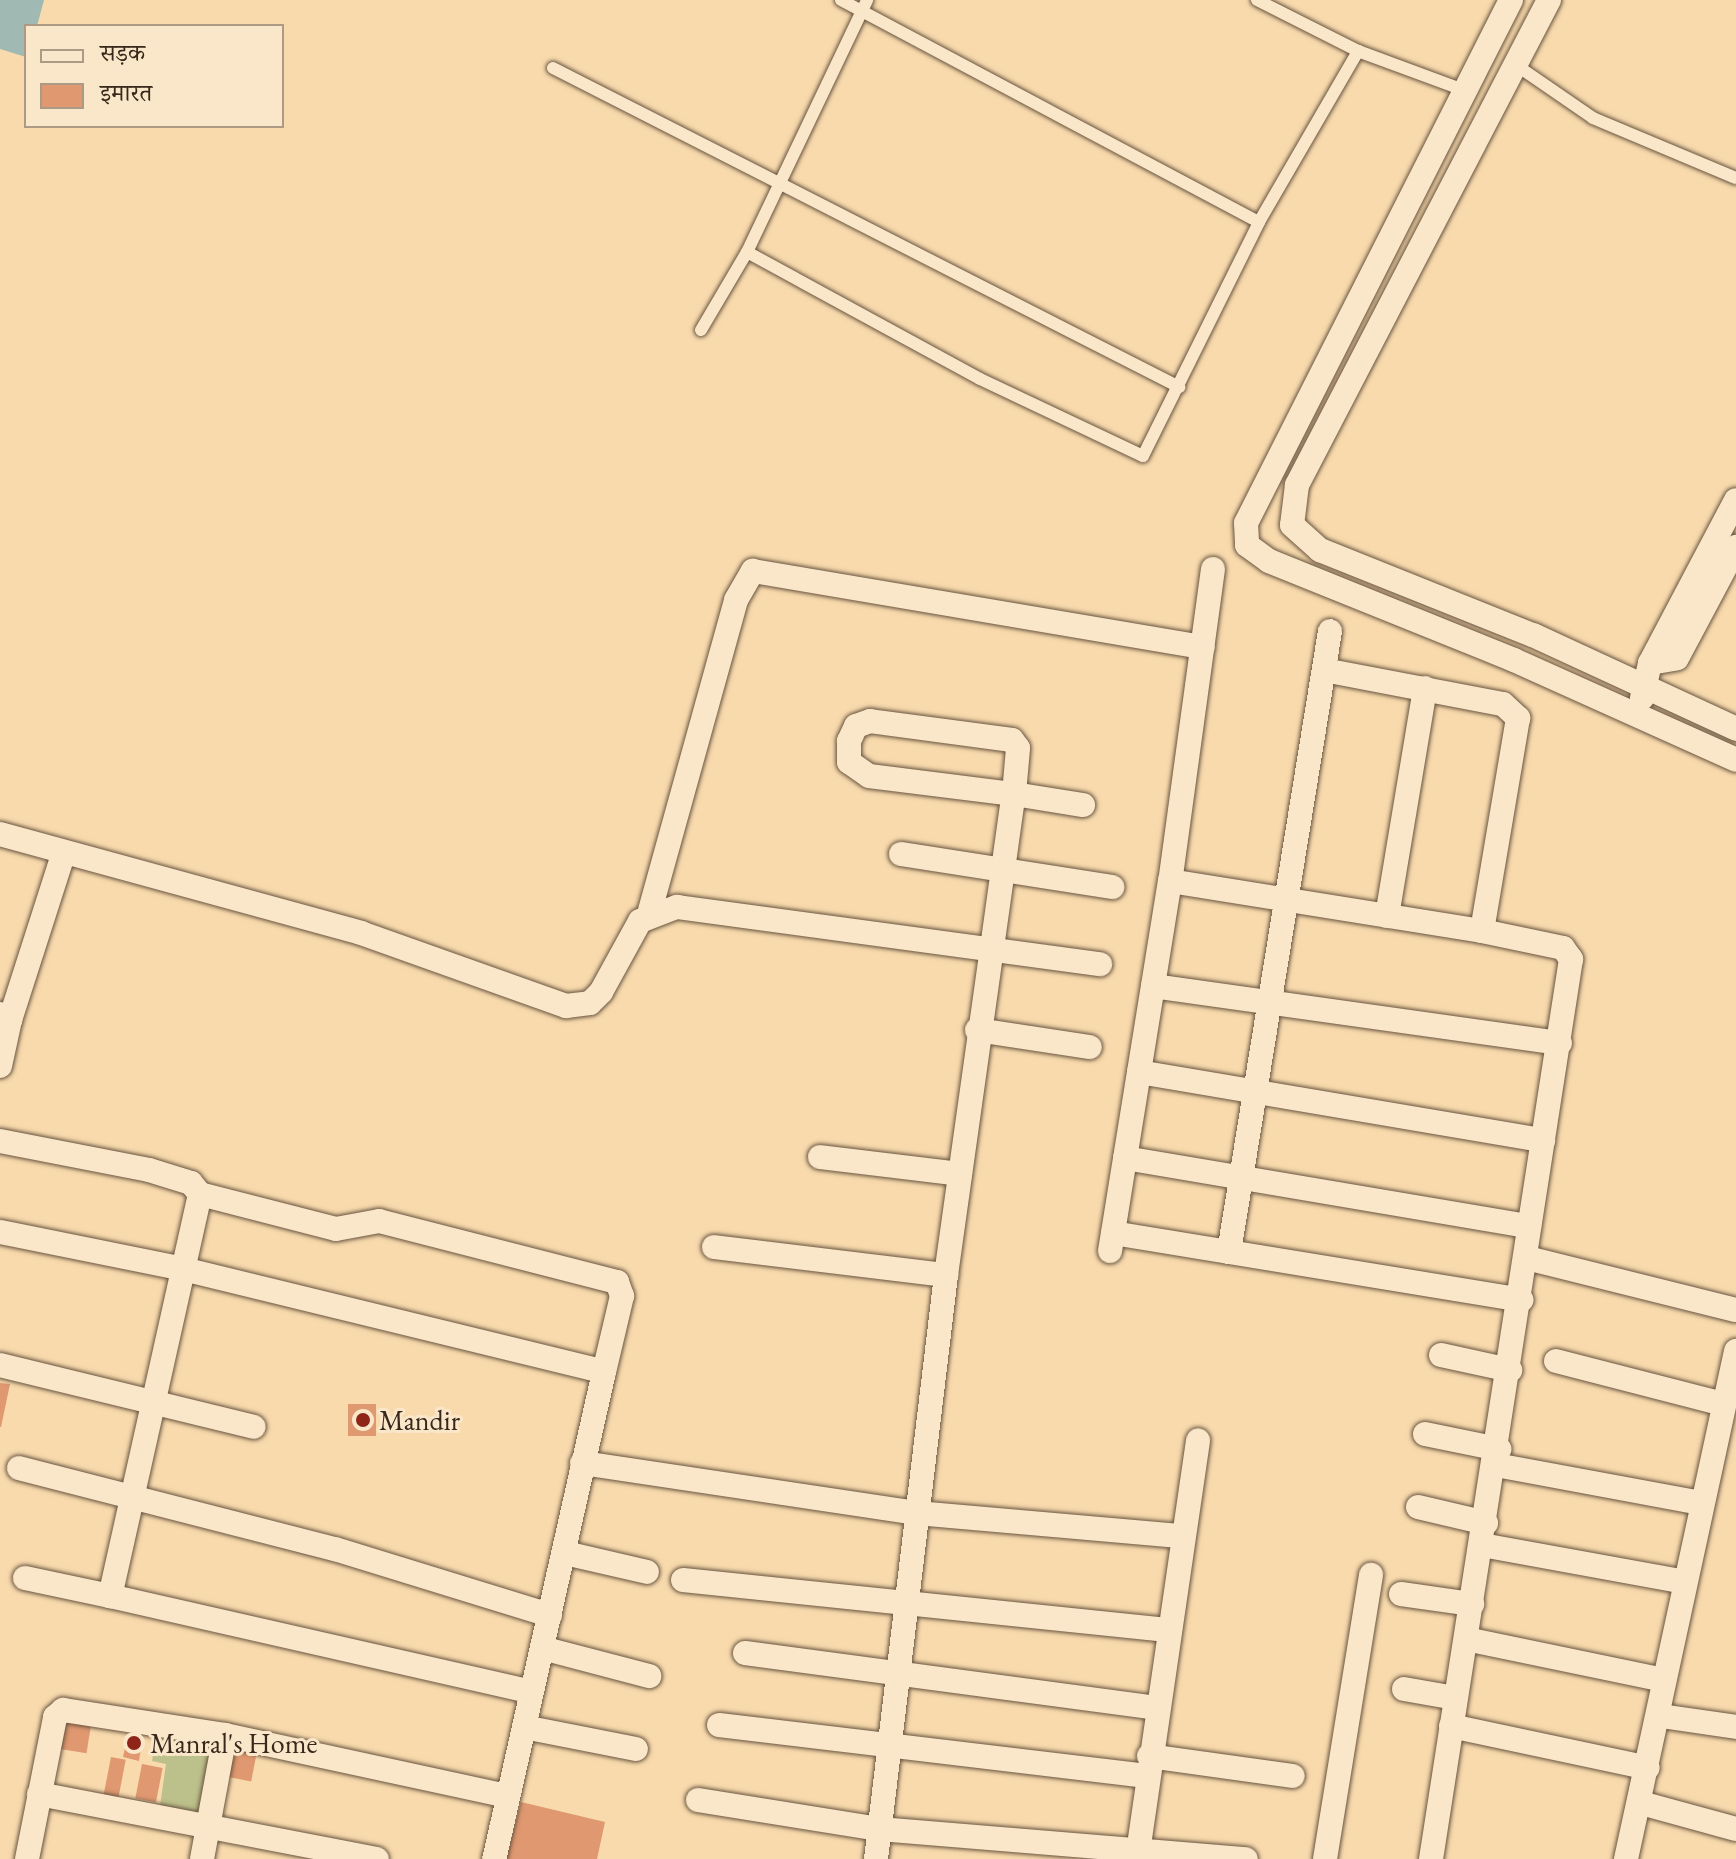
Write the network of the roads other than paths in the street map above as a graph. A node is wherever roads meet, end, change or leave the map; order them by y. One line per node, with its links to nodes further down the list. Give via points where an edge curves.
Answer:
1 (841, 0): 5 (lane)
2 (1257, 0): 7 (lane)
3 (1511, 0): 10 (street)
4 (1522, 0): 6 (lane)
5 (865, 5): 14 (lane); 15 (lane)
6 (1547, 5): 8 (street)
7 (1358, 51): 10 (lane); 15 (lane)
8 (1516, 65): 12 (street); 13 (lane, via 1638,141)
9 (553, 68): 14 (lane)
10 (1466, 91): 11 (street)
11 (1455, 115): 12 (street); 23 (street, via 1246,523 1247,545 1259,555)
12 (1482, 130): 21 (street, via 1297,485 1292,525)
13 (1736, 178)
14 (779, 180): 16 (lane); 18 (lane)
15 (1259, 222): 18 (lane)
16 (747, 252): 17 (lane); 18 (lane, via 1136,456 1153,446)
17 (701, 330)
18 (1179, 387)
19 (1736, 500): 27 (street)
20 (1736, 547): 27 (street, via 1677,658)
21 (1341, 559): 23 (street); 27 (street)
22 (1213, 569): 25 (street)
23 (1335, 588): 29 (street)
24 (1330, 631): 26 (street)
25 (1203, 647): 38 (street); 41 (street, via 753,571 736,600)
26 (1324, 670): 28 (street); 40 (street)
27 (1649, 674): 29 (street); 30 (street)
28 (1425, 688): 42 (street); 43 (street, via 1503,704 1518,718)
29 (1633, 714): 31 (street)
30 (1736, 729)
31 (1736, 760)
32 (1014, 794): 32 (street, via 1012,740 870,721 852,732 849,762 861,773); 33 (street); 37 (street)
33 (1083, 805)
34 (0, 834): 36 (street)
35 (901, 854): 37 (street)
36 (63, 855): 41 (street, via 361,933 566,1006 590,1003 601,992); 48 (street)
37 (1004, 867): 39 (street); 44 (street)
38 (1170, 881): 40 (street); 46 (street)
39 (1112, 887)
40 (1286, 900): 42 (street); 47 (street)
41 (649, 914): 44 (street, via 677,907)
42 (1387, 916): 43 (street)
43 (1482, 931): 50 (street, via 1568,953)
44 (988, 950): 45 (street); 49 (street)
45 (1100, 964)
46 (1153, 986): 47 (street); 53 (street)
47 (1269, 1005): 50 (street); 54 (street)
48 (5, 1017): 52 (street)
49 (977, 1030): 51 (street); 59 (street)
50 (1560, 1043): 55 (street)
51 (1090, 1047)
52 (0, 1066)
53 (1139, 1072): 54 (street); 58 (street)
54 (1255, 1092): 55 (street); 60 (street)
55 (1543, 1140): 62 (street)
56 (0, 1141): 61 (street, via 149,1170 191,1183)
57 (820, 1157): 59 (street)
58 (1125, 1158): 60 (street); 65 (street, via 1111,1242)
59 (960, 1174): 68 (street)
60 (1241, 1177): 62 (street); 65 (street)
61 (200, 1194): 67 (street); 76 (street, via 336,1229 379,1221 617,1282 622,1296)
62 (1529, 1226): 66 (street)
63 (0, 1232): 67 (street)
64 (714, 1247): 68 (street)
65 (1229, 1252): 69 (street)
66 (1527, 1258): 69 (street); 70 (street)
67 (183, 1269): 76 (street); 77 (street)
68 (946, 1275): 88 (street)
69 (1522, 1300): 75 (street)
70 (1736, 1310)
71 (1736, 1351): 78 (street)
72 (1441, 1355): 75 (street)
73 (1556, 1361): 78 (street)
74 (0, 1365): 77 (street)
75 (1510, 1370): 82 (street)
76 (604, 1372): 83 (street)
77 (150, 1403): 79 (street); 85 (street)
78 (1724, 1404): 86 (street)
79 (254, 1427)
80 (1425, 1434): 82 (street)
81 (1198, 1440): 90 (street)
82 (1497, 1457): 86 (street); 89 (street)
83 (582, 1463): 88 (street); 91 (street)
84 (19, 1468): 85 (street)
85 (128, 1499): 98 (street); 101 (street, via 335,1549)
86 (1702, 1503): 96 (street)
87 (1418, 1507): 89 (street)
88 (917, 1513): 90 (street); 99 (street)
89 (1484, 1534): 96 (street); 100 (street)
90 (1179, 1536): 102 (street)
91 (565, 1553): 92 (street); 101 (street)
92 (647, 1572)
93 (1371, 1575): 139 (street)
94 (25, 1578): 98 (street)
95 (683, 1580): 99 (street)
96 (1685, 1582): 108 (street)
97 (1401, 1594): 100 (street)
98 (110, 1596): 110 (street)
99 (906, 1604): 102 (street); 107 (street)
100 (1472, 1604): 103 (street)
101 (550, 1615): 104 (street)
102 (1167, 1630): 112 (street)
103 (1466, 1639): 108 (street); 111 (street)
104 (542, 1648): 106 (street); 110 (street)
105 (745, 1653): 107 (street)
106 (649, 1676)
107 (896, 1678): 112 (street); 119 (street)
108 (1664, 1680): 113 (street)
109 (1404, 1689): 111 (street)
110 (531, 1692): 116 (street)
111 (1455, 1698): 115 (street)
112 (1156, 1708): 121 (street)
113 (1661, 1716): 117 (street); 122 (street)
114 (719, 1725): 119 (street)
115 (1451, 1726): 122 (street); 140 (street)
116 (524, 1727): 120 (street); 125 (street)
117 (1736, 1727)
118 (225, 1735): 124 (street, via 63,1710 55,1717); 125 (street); 130 (street)
119 (889, 1747): 121 (street); 128 (street)
120 (636, 1749)
121 (1148, 1766): 123 (street); 132 (street)
122 (1648, 1768): 127 (street)
123 (1293, 1776)
124 (39, 1794): 130 (street); 133 (street)
125 (508, 1796): 136 (street)
126 (698, 1800): 128 (street)
127 (1641, 1803): 129 (street); 141 (street)
128 (879, 1829): 132 (street); 137 (street)
129 (1736, 1829)
130 (210, 1831): 131 (street); 134 (street)
131 (315, 1853): 135 (street)
132 (1138, 1853): 138 (street)
133 (27, 1859)
134 (202, 1859)
135 (377, 1859)
136 (494, 1859)
137 (876, 1859)
138 (1246, 1859)
139 (1325, 1859)
140 (1431, 1859)
141 (1626, 1859)

